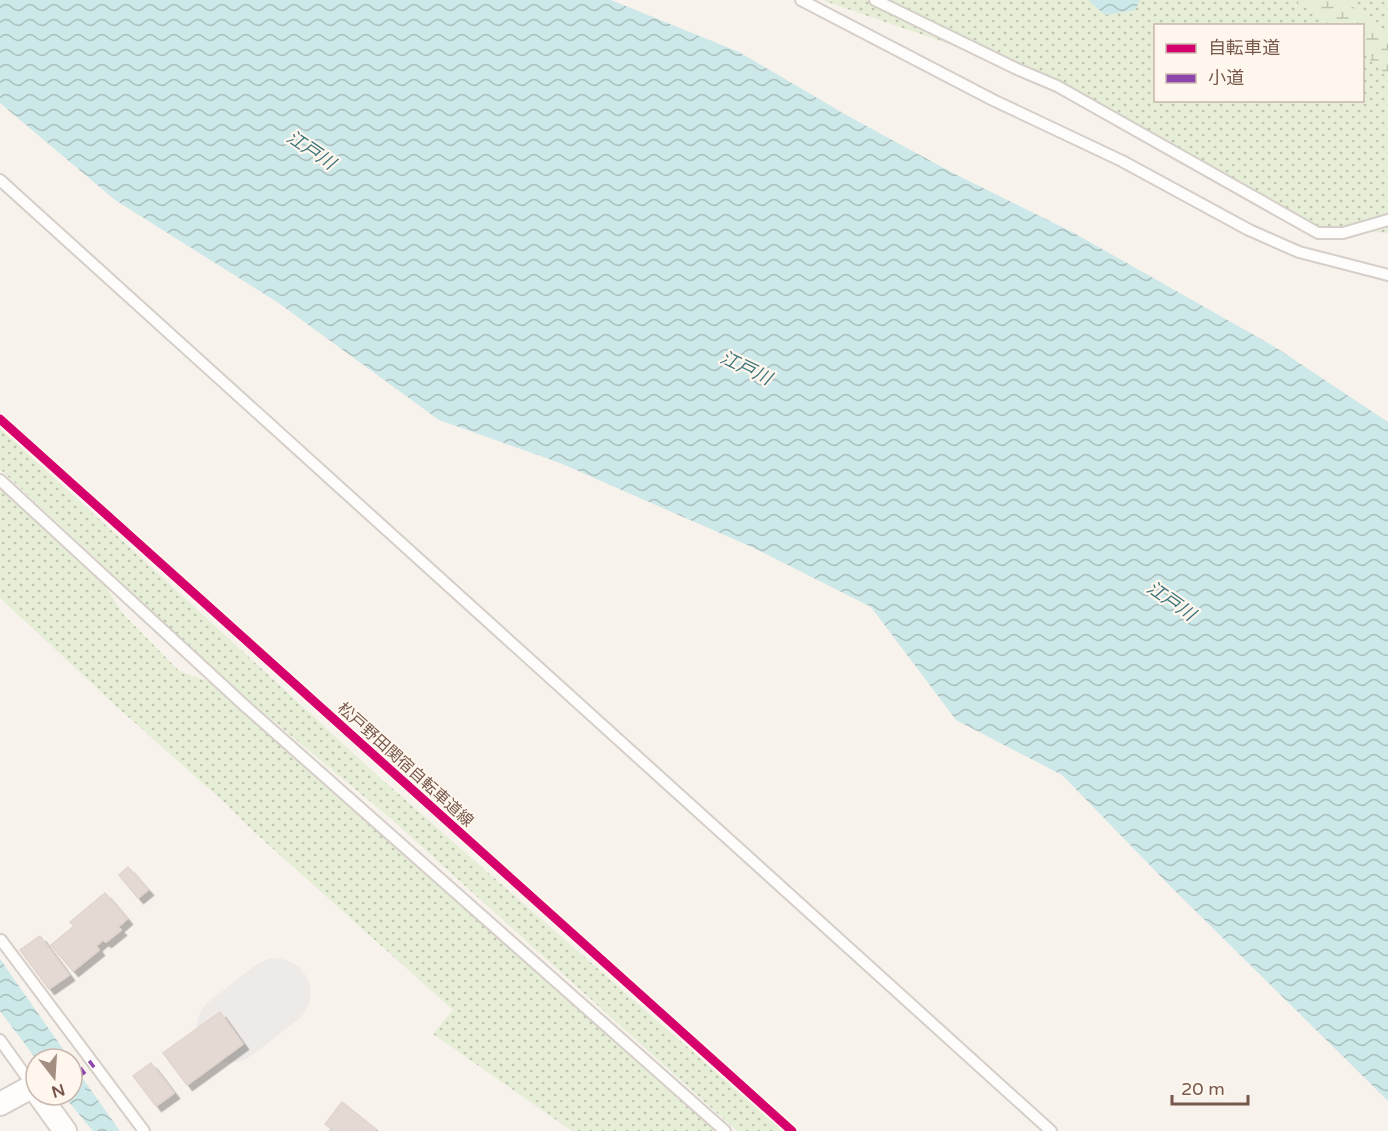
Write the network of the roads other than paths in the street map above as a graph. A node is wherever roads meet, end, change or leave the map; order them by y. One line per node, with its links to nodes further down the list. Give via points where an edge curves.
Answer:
1 (801, 0): 5 (lane, via 1122,161 1250,230 1299,252)
2 (875, 0): 4 (lane, via 1057,86 1318,233 1342,232)
3 (0, 180): 16 (lane)
4 (1388, 220)
5 (1388, 275)
6 (0, 480): 15 (lane, via 244,705)
7 (0, 941): 14 (lane)
8 (0, 1040): 9 (lane)
9 (24, 1073)
10 (24, 1095): 11 (street)
11 (0, 1104)
12 (48, 1107): 13 (street)
13 (65, 1131)
14 (144, 1131)
15 (725, 1131)
16 (1051, 1131)

